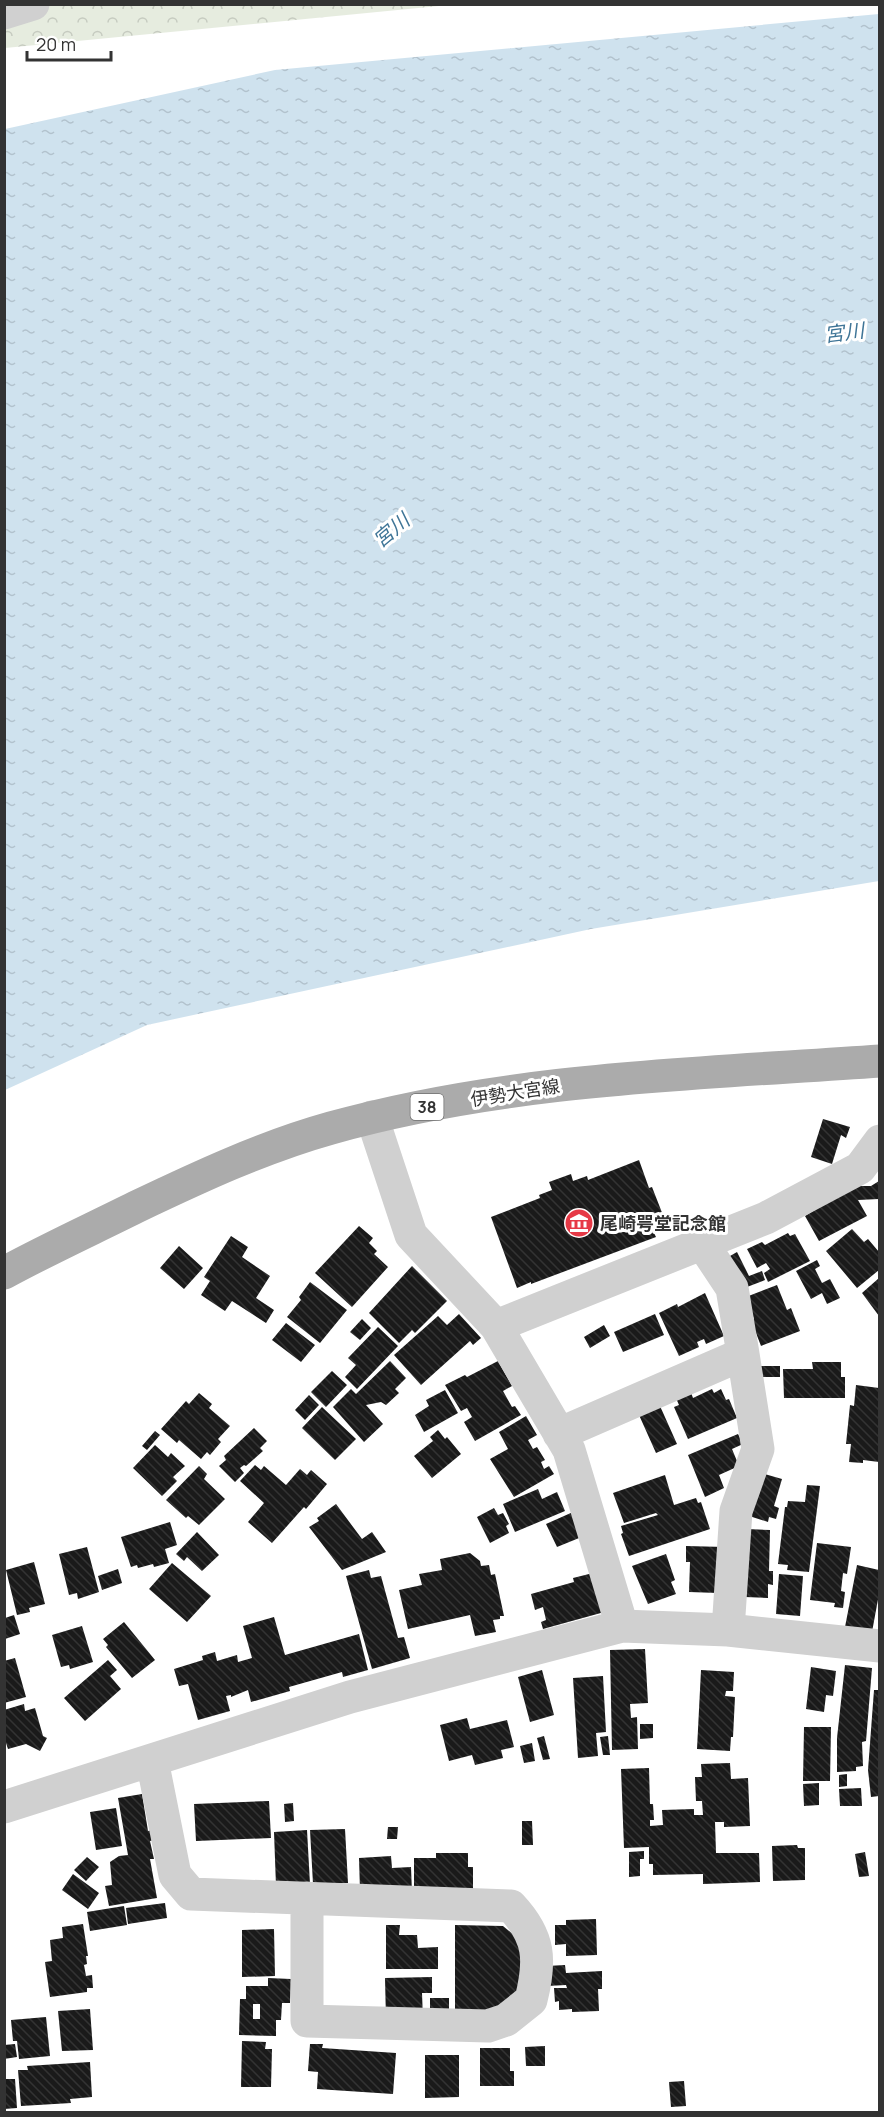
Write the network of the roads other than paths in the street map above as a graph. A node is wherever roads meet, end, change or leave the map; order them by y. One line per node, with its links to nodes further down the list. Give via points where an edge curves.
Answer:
1 (33, 4): 2 (street)
2 (4, 13)
3 (879, 1061): 4 (main road, 伊勢大宮線 / 38, via 561,1084)
4 (372, 1118): 8 (main road, 伊勢大宮線 / 38, via 328,1128 235,1162); 9 (street, via 411,1235)
5 (879, 1141): 6 (street)
6 (870, 1165): 7 (street, via 766,1218)
7 (702, 1243): 9 (street); 10 (street, via 732,1288)
8 (4, 1273)
9 (496, 1326): 11 (street)
10 (743, 1354): 11 (street); 13 (street, via 758,1449 736,1511)
11 (559, 1434): 12 (street, via 569,1450)
12 (622, 1626): 13 (street); 15 (street, via 350,1697)
13 (728, 1630): 14 (street)
14 (879, 1646)
15 (152, 1760): 16 (street); 17 (street, via 175,1875 191,1894)
16 (4, 1808)
17 (308, 1898): 17 (street, via 511,1906 533,1935 536,1948 538,1968 531,2000 506,2020 488,2026 307,2021)

